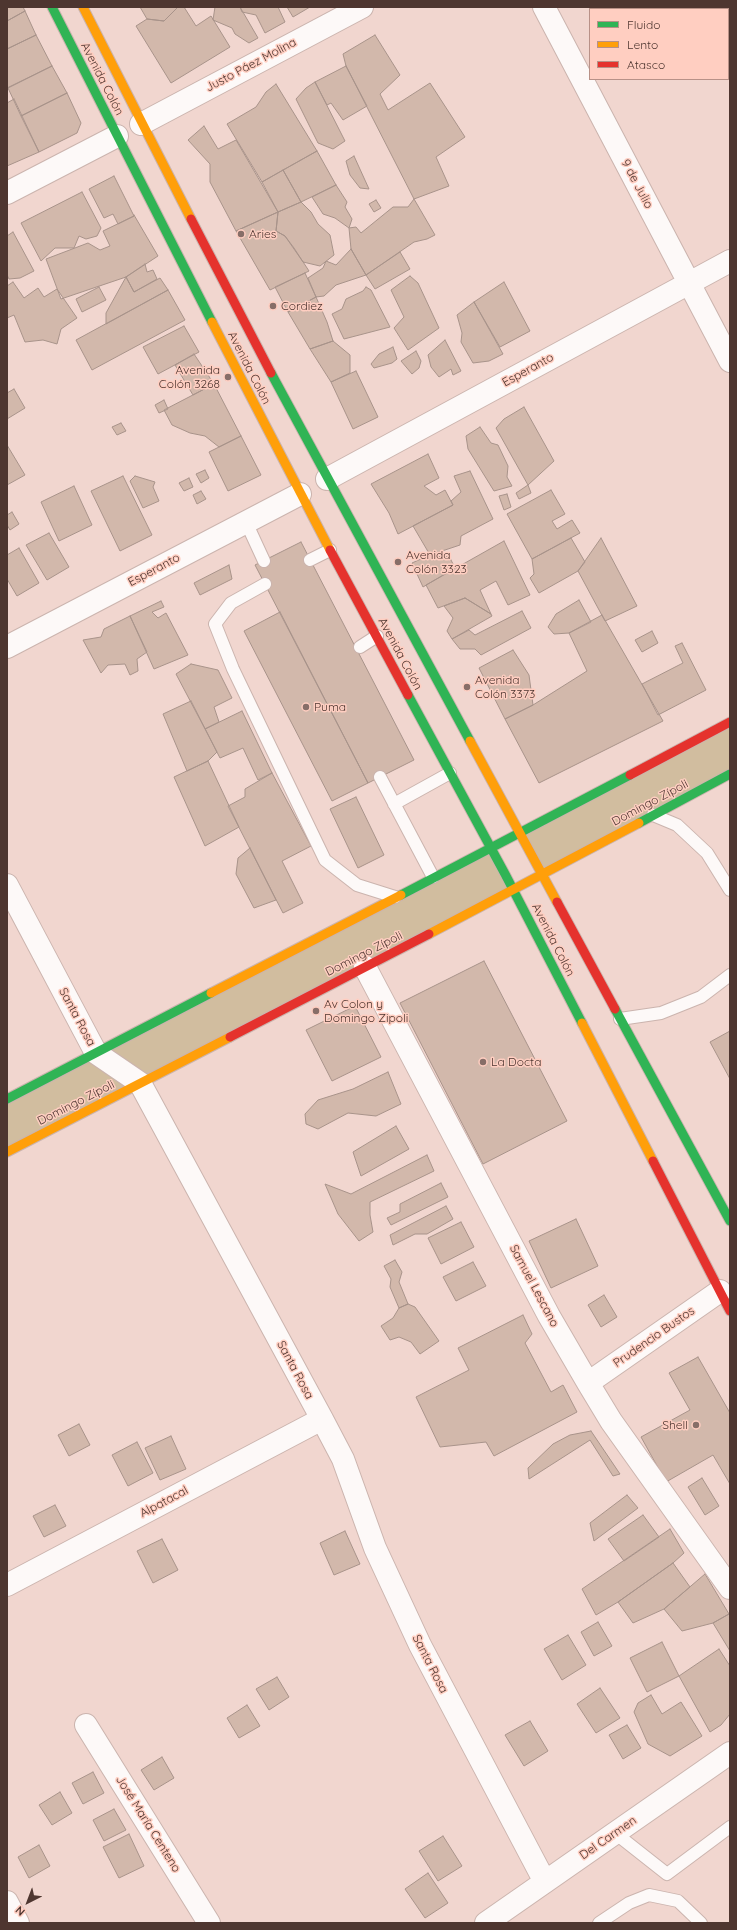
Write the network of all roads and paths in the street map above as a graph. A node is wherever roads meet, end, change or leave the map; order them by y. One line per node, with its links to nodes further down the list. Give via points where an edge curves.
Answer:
1 (52, 7): 6 (main road, Avenida Colón)
2 (83, 7): 5 (main road, Avenida Colón)
3 (362, 7): 5 (street, Justo Páez Molina)
4 (544, 7): 9 (street, 9 de Julio)
5 (141, 124): 11 (main road, Avenida Colón)
6 (117, 136): 7 (street); 12 (main road, Avenida Colón)
7 (7, 193)
8 (730, 261): 9 (street, Esperanto)
9 (689, 282): 10 (street, 9 de Julio); 11 (street, Esperanto)
10 (730, 361)
11 (327, 479): 27 (main road, Avenida Colón)
12 (300, 494): 13 (street, Esperanto); 14 (main road, Avenida Colón)
13 (246, 522): 16 (lane); 19 (street, Esperanto)
14 (330, 550): 15 (lane); 18 (main road, Avenida Colón)
15 (310, 560)
16 (264, 561)
17 (265, 584): 34 (lane, via 231,603 215,624 233,669 325,860 357,885)
18 (377, 636): 20 (lane); 22 (main road, Avenida Colón)
19 (7, 647)
20 (360, 647)
21 (730, 722): 27 (main road)
22 (450, 773): 25 (lane); 28 (main road, Avenida Colón)
23 (730, 774): 26 (main road, Domingo Zípoli)
24 (380, 777): 25 (lane)
25 (394, 804): 30 (lane)
26 (653, 815): 29 (main road, Domingo Zípoli); 33 (lane, via 677,825 707,853)
27 (520, 833): 28 (main road); 29 (main road, Avenida Colón)
28 (491, 848): 30 (main road); 32 (main road, Avenida Colón)
29 (543, 875): 32 (main road, Domingo Zípoli); 37 (main road, Avenida Colón)
30 (433, 877): 34 (main road)
31 (7, 885): 38 (street, Santa Rosa)
32 (513, 890): 35 (main road, Domingo Zípoli); 43 (main road, Avenida Colón)
33 (730, 890)
34 (396, 897): 38 (main road)
35 (365, 967): 39 (main road, Domingo Zípoli); 45 (street, Samuel Lescano, via 546,1309)
36 (730, 975): 37 (lane, via 701,997 661,1014)
37 (620, 1019): 42 (main road, Avenida Colón)
38 (96, 1053): 39 (street, Santa Rosa); 40 (main road)
39 (140, 1083): 41 (main road, Domingo Zípoli); 46 (street, Santa Rosa)
40 (7, 1099)
41 (7, 1152)
42 (730, 1221)
43 (720, 1291): 44 (main road, Avenida Colón); 45 (street, Prudencio Bustos)
44 (730, 1311)
45 (588, 1383): 48 (street, Samuel Lescano, via 611,1421)
46 (322, 1419): 47 (street, Alpatacal); 53 (street, Santa Rosa, via 343,1459 375,1548 420,1645)
47 (7, 1585)
48 (730, 1588)
49 (86, 1725): 56 (street, José María Centeno)
50 (730, 1753): 52 (street, Del Carmen)
51 (730, 1827): 52 (lane, via 667,1874)
52 (615, 1833): 53 (street, Del Carmen)
53 (545, 1882): 57 (street, Del Carmen)
54 (7, 1902): 55 (street)
55 (18, 1923)
56 (209, 1923)
57 (486, 1923)
58 (599, 1923): 59 (lane, via 629,1903 649,1895 678,1901)
59 (701, 1923)

